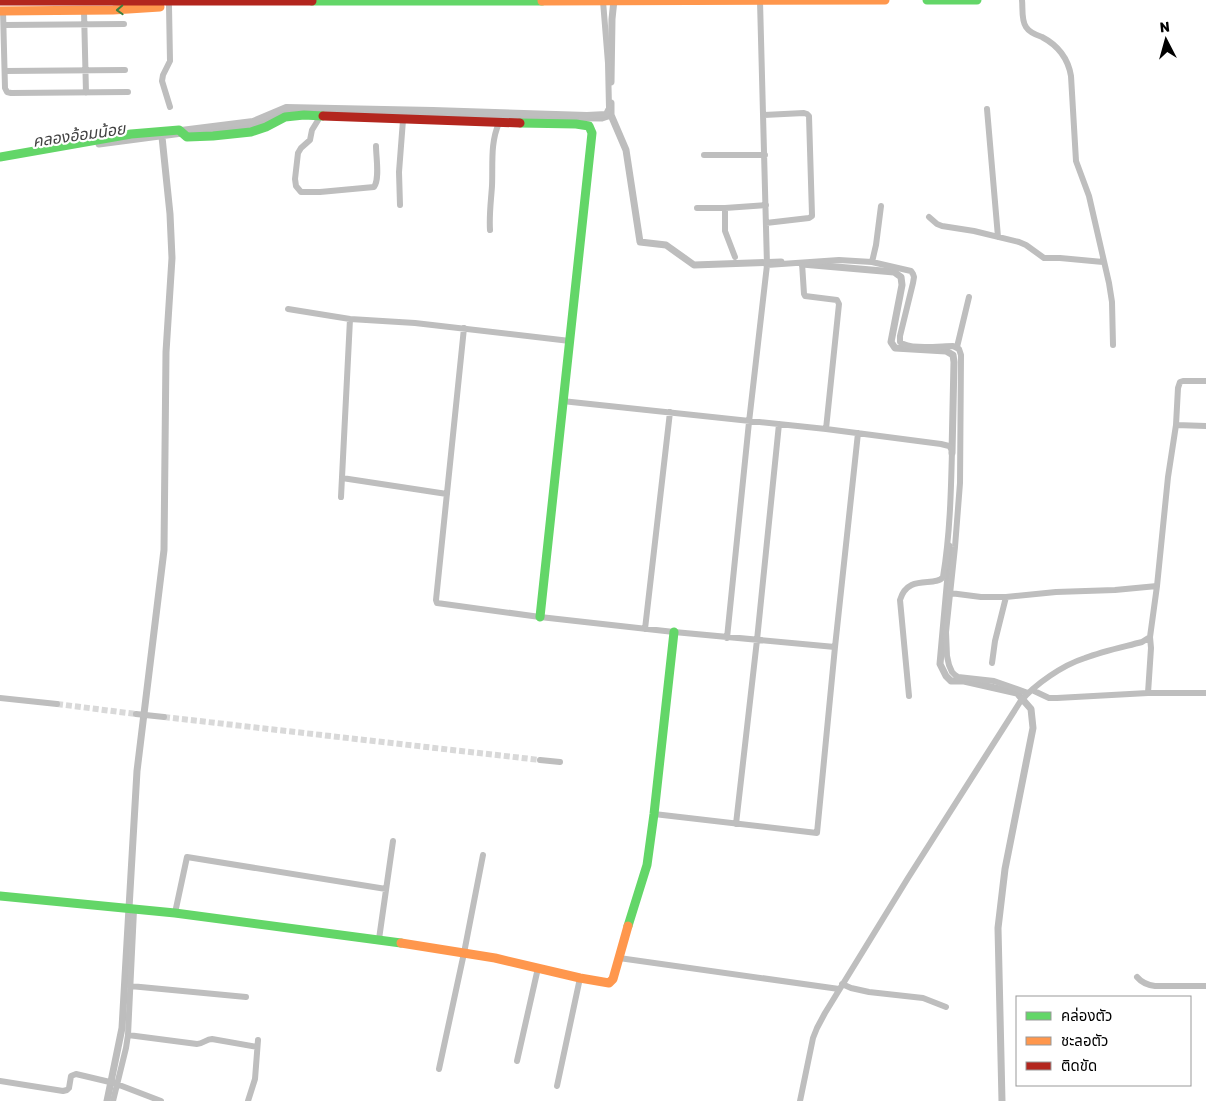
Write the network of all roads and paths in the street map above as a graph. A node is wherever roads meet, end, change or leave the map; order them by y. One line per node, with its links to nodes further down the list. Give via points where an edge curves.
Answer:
1 (885, 0): 8 (street)
2 (927, 0): 3 (street)
3 (977, 0)
4 (1022, 0): 45 (street, via 1025,26 1048,40 1069,66 1076,161 1089,196)
5 (0, 1): 6 (street)
6 (203, 1): 7 (street); 9 (street)
7 (610, 1): 8 (street); 23 (street, via 609,108 606,114)
8 (760, 1): 22 (street)
9 (169, 6): 11 (street, one-way to 11); 20 (street, via 170,61 162,81)
10 (2, 11): 11 (street); 14 (street)
11 (84, 11): 12 (street)
12 (85, 24): 13 (street); 14 (street); 15 (street)
13 (124, 24)
14 (4, 26): 17 (street)
15 (86, 70): 16 (street); 17 (street); 19 (street)
16 (125, 70)
17 (5, 71): 19 (street, via 7,92)
18 (128, 92): 19 (street)
19 (86, 93)
20 (170, 107)
21 (987, 109): 41 (street)
22 (764, 115): 31 (street); 39 (street, via 804,113 809,116 812,215)
23 (586, 116): 27 (street); 28 (street, via 286,107 253,121)
24 (320, 117): 25 (street); 28 (street, via 285,117 251,132 213,136); 29 (street, via 310,140 298,153 295,179 301,192 374,187)
25 (402, 120): 26 (street); 34 (street)
26 (500, 123): 27 (street); 40 (street, via 494,136 492,157)
27 (577, 123): 51 (street, via 589,126 592,133)
28 (182, 133): 32 (street, via 179,130 131,134)
29 (376, 146)
30 (704, 155): 31 (street)
31 (765, 155): 33 (street)
32 (0, 157)
33 (766, 205): 37 (street); 39 (street)
34 (400, 206)
35 (881, 206): 44 (street)
36 (697, 208): 37 (street)
37 (725, 208): 42 (street, via 725,231)
38 (929, 218): 41 (street, via 942,226)
39 (766, 223): 43 (street)
40 (490, 230)
41 (998, 237): 45 (street, via 1020,242 1044,258)
42 (735, 257)
43 (767, 262): 46 (street); 57 (street)
44 (872, 262): 46 (street); 53 (street, via 913,274 900,342 913,346)
45 (1103, 262): 52 (street, via 1112,302)
46 (802, 263): 61 (street, via 805,296 839,302)
47 (969, 297): 53 (street)
48 (288, 309): 49 (street)
49 (350, 319): 50 (street); 63 (street)
50 (464, 328): 51 (street); 64 (street)
51 (570, 341): 55 (street)
52 (1113, 345)
53 (956, 347): 67 (street, via 960,354 960,483)
54 (1206, 381): 59 (street, via 1180,382)
55 (562, 401): 56 (street); 69 (street)
56 (670, 412): 57 (street); 70 (street)
57 (749, 422): 58 (street); 73 (street)
58 (779, 424): 61 (street); 74 (street)
59 (1176, 425): 60 (street); 66 (street)
60 (1206, 426)
61 (826, 429): 62 (street)
62 (858, 433): 75 (street); 80 (street, via 941,444 952,450 950,516 942,579 914,584 900,600)
63 (342, 478): 64 (street); 65 (street)
64 (447, 494): 69 (street, via 437,603)
65 (341, 497)
66 (1157, 586): 68 (street); 72 (street)
67 (950, 594): 68 (street); 77 (street, via 947,650 949,665 955,675 1001,682)
68 (1006, 597): 76 (street)
69 (540, 617): 70 (street)
70 (646, 629): 71 (street)
71 (674, 632): 73 (street); 87 (street)
72 (1150, 637): 77 (street, via 1084,658); 78 (street)
73 (727, 638): 74 (street)
74 (757, 640): 75 (street); 88 (street)
75 (835, 647): 88 (street, via 816,832)
76 (992, 663)
77 (1028, 693): 78 (street, via 1057,698); 102 (street)
78 (1148, 693): 79 (street)
79 (1206, 693)
80 (909, 696)
81 (0, 698): 82 (street)
82 (57, 704)
83 (139, 714): 84 (street)
84 (164, 717)
85 (540, 760): 86 (street)
86 (560, 762)
87 (654, 814): 88 (street); 97 (street, via 647,865)
88 (736, 824)
89 (393, 841): 91 (street)
90 (483, 855): 96 (street)
91 (386, 889): 94 (street, via 187,857); 95 (street)
92 (0, 896): 93 (street)
93 (131, 910): 94 (street); 101 (street)
94 (175, 913): 95 (street)
95 (379, 939): 96 (street)
96 (464, 953): 98 (street); 108 (street)
97 (619, 958): 100 (street, via 613,980 609,983); 102 (street)
98 (538, 968): 100 (street); 107 (street)
99 (1137, 977): 103 (street, via 1147,985)
100 (580, 978): 111 (street)
101 (130, 986): 104 (street); 106 (street)
102 (841, 986): 105 (street, via 923,998); 115 (street, via 817,1028)
103 (1206, 986)
104 (246, 997)
105 (946, 1007)
106 (128, 1035): 110 (street); 114 (street, via 198,1044 212,1039 258,1043 255,1079)
107 (518, 1061)
108 (439, 1069)
109 (0, 1081): 110 (street, via 63,1091 69,1088 73,1075)
110 (113, 1083): 112 (street); 113 (street)
111 (557, 1086)
112 (113, 1101)
113 (161, 1101)
114 (248, 1101)
115 (800, 1101)

